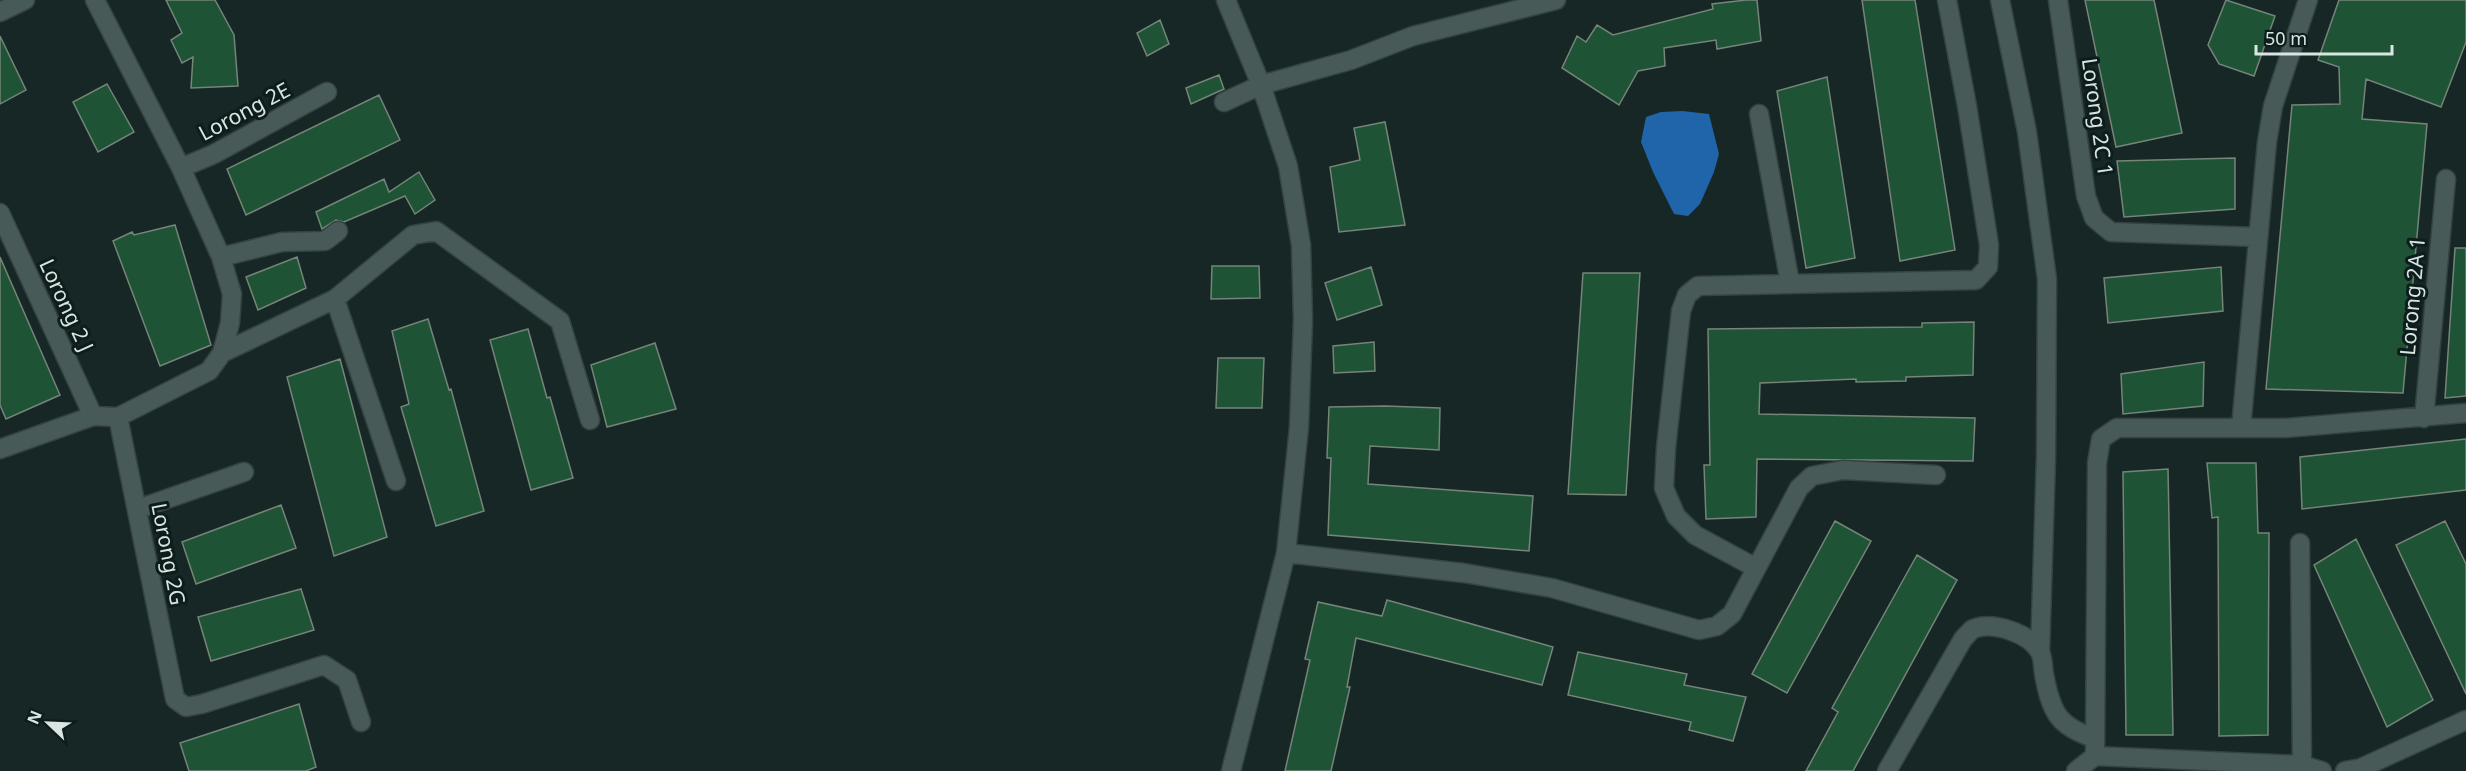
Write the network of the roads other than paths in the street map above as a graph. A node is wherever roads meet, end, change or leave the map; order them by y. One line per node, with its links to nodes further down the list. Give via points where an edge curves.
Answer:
1 (25, 0): 9 (street)
2 (95, 0): 14 (street)
3 (1226, 0): 10 (street)
4 (1556, 0): 10 (street, via 1424,33 1351,60)
5 (1947, 0): 20 (street, via 1987,234 1988,267 1976,280)
6 (2000, 0): 37 (street, via 2027,132 2047,279)
7 (2058, 0): 18 (street, Lorong 2C 1, via 2086,196 2094,218 2111,232)
8 (2308, 0): 18 (street, via 2273,106)
9 (0, 12)
10 (1261, 85): 12 (street); 35 (street, via 1288,166 1301,245 1299,427)
11 (327, 92): 14 (street, Lorong 2E)
12 (1224, 102)
13 (1759, 114): 20 (street)
14 (181, 168): 19 (street)
15 (2446, 179): 26 (street, Lorong 2A 1)
16 (0, 213): 24 (street, Lorong 2 J)
17 (338, 231): 19 (street, via 325,241 282,242)
18 (2258, 237): 28 (street)
19 (221, 257): 22 (street, via 232,294)
20 (1790, 284): 36 (street, via 1698,286 1687,295 1681,311 1664,488 1676,516 1695,536)
21 (335, 299): 22 (street); 27 (street, via 414,235 435,231 560,321); 32 (street)
22 (222, 353): 25 (street, via 209,371)
23 (2466, 413): 26 (street)
24 (93, 416): 25 (street); 29 (street)
25 (118, 417): 33 (street, Lorong 2G)
26 (2424, 418): 28 (street)
27 (590, 420)
28 (2241, 428): 40 (street, via 2117,428 2101,439 2097,463)
29 (0, 449)
30 (244, 472): 33 (street)
31 (1936, 476): 36 (street, via 1843,470 1812,476 1799,488)
32 (396, 481)
33 (138, 509): 39 (street, Lorong 2G, via 175,699 186,707 202,704 324,665 347,680)
34 (2300, 543): 41 (street)
35 (1286, 553): 36 (street, via 1454,572 1552,588 1699,630 1717,626 1732,614); 42 (street)
36 (1756, 568)
37 (2040, 652): 40 (street, via 2048,695 2058,717); 43 (street, via 2019,632 1997,627 1974,629 1963,639)
38 (2466, 720): 46 (street, via 2361,768)
39 (361, 722)
40 (2094, 747): 41 (street); 44 (street)
41 (2302, 768): 45 (street)
42 (1231, 771)
43 (1887, 771)
44 (2076, 771)
45 (2322, 771)
46 (2345, 771)

